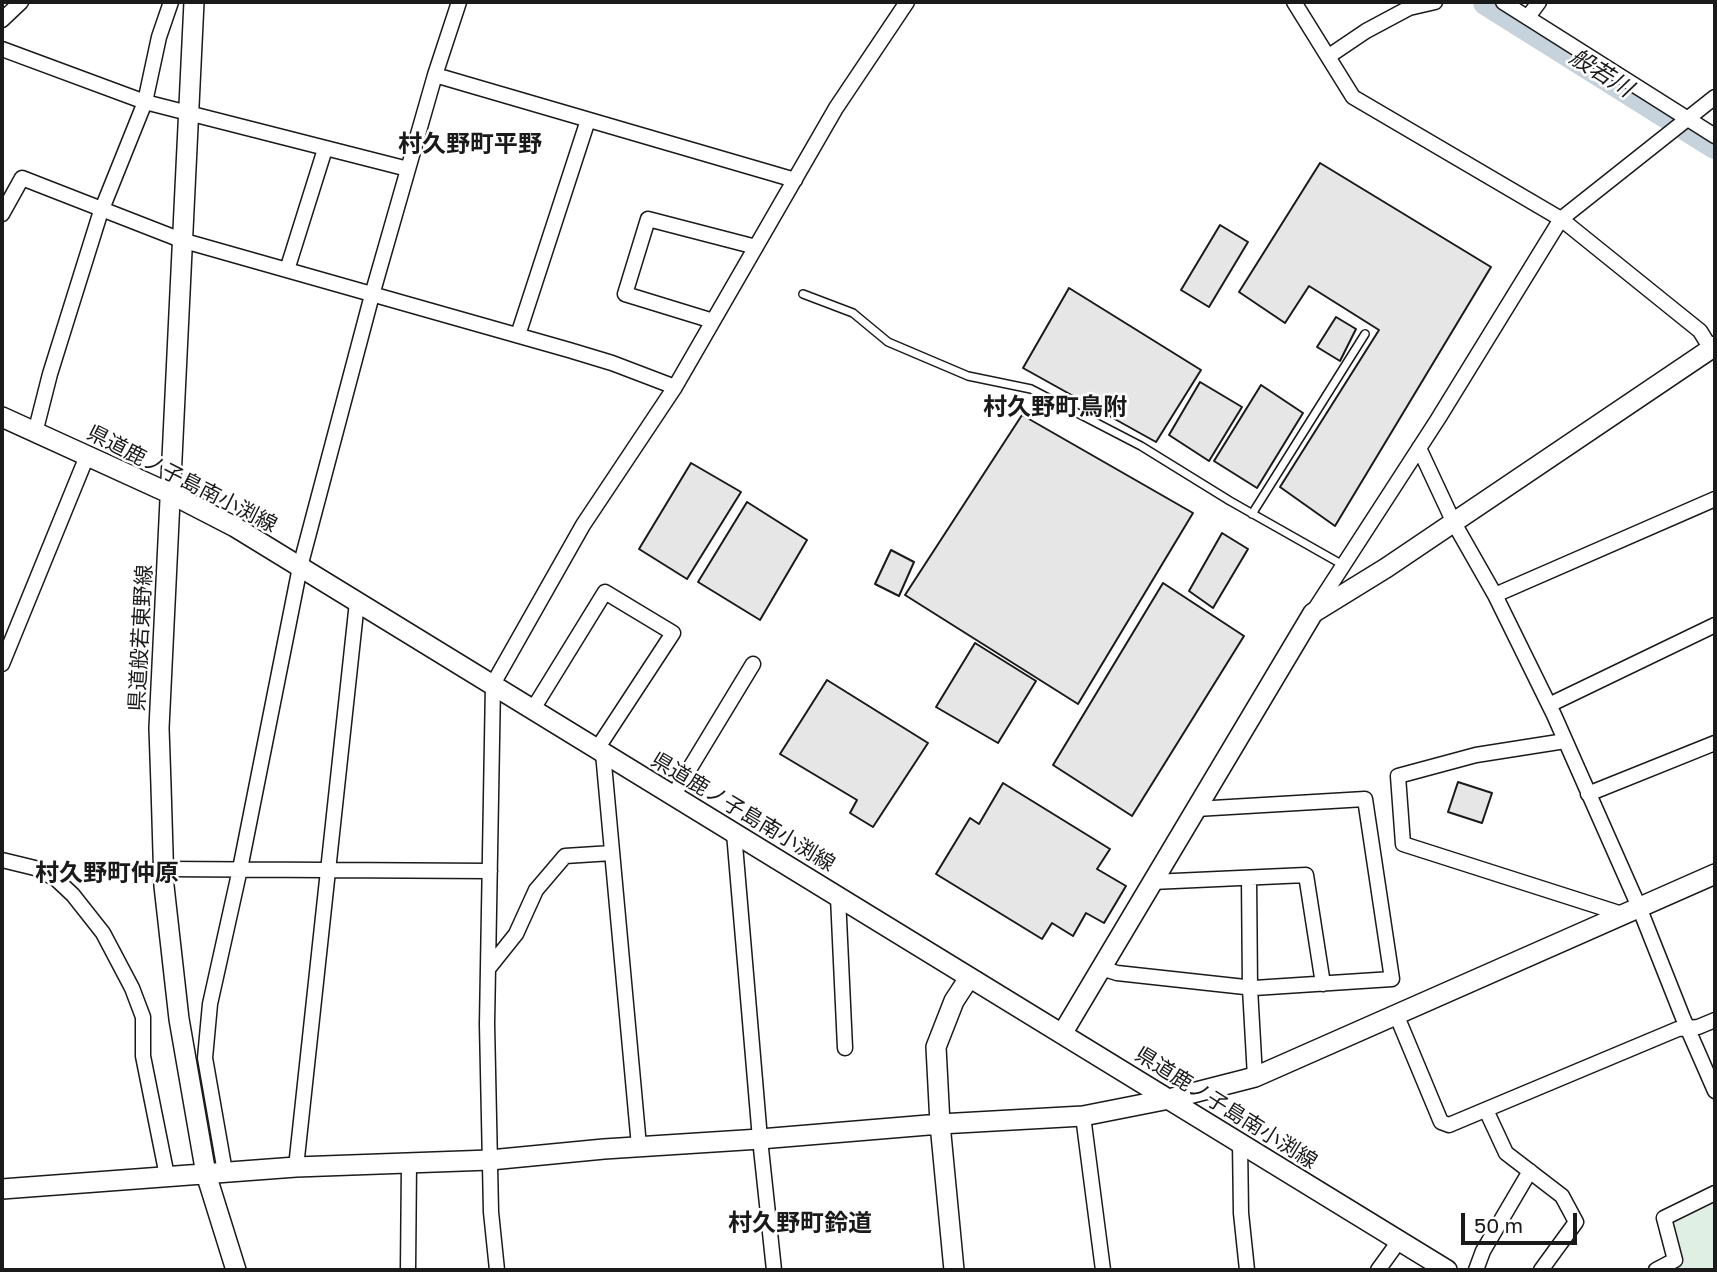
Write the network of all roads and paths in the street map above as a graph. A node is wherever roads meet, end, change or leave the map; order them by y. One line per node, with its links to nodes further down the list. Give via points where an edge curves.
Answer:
1 (21, 2): 11 (street)
2 (171, 2): 16 (street)
3 (194, 2): 17 (street, 県道般若東野線)
4 (459, 2): 14 (street)
5 (907, 2): 23 (street, via 836,107)
6 (1294, 2): 13 (street)
7 (1435, 2): 13 (street, via 1387,19)
8 (1503, 2): 10 (street)
9 (1539, 2): 10 (street)
10 (1528, 17): 18 (street)
11 (2, 20)
12 (2, 49): 16 (street)
13 (1329, 56): 26 (street, via 1353,97)
14 (435, 75): 19 (street); 22 (street)
15 (1715, 97): 18 (street)
16 (145, 102): 17 (street); 24 (street)
17 (190, 112): 21 (street); 27 (street, 県道般若東野線)
18 (1688, 119): 20 (street); 26 (street)
19 (588, 120): 23 (street); 34 (street)
20 (1715, 136)
21 (324, 149): 22 (street); 29 (street)
22 (408, 169): 31 (street)
23 (795, 180): 28 (street)
24 (102, 209): 25 (street, via 22,178); 27 (street); 38 (street)
25 (2, 214)
26 (1561, 219): 35 (street, via 1700,331); 39 (street)
27 (181, 240): 29 (street); 41 (street, 県道般若東野線)
28 (756, 247): 32 (street); 32 (street, via 648,219 625,295)
29 (287, 270): 31 (street)
30 (803, 294): 43 (lane, via 853,313 888,342 968,376 1031,389 1141,446)
31 (372, 295): 34 (street); 46 (street)
32 (713, 321): 36 (street)
33 (1365, 334): 43 (lane)
34 (518, 335): 36 (street)
35 (1714, 352): 44 (street)
36 (676, 387): 54 (street, via 583,526)
37 (2, 417): 38 (street, 県道鹿ノ子島南小渕線)
38 (35, 433): 40 (street, 県道鹿ノ子島南小渕線)
39 (1419, 448): 44 (street); 45 (street)
40 (87, 456): 41 (street, 県道鹿ノ子島南小渕線); 52 (street)
41 (171, 494): 46 (street, 県道鹿ノ子島南小渕線); 66 (street, 県道般若東野線, via 159,728)
42 (1715, 499): 48 (street)
43 (1252, 514): 45 (lane)
44 (1454, 523): 47 (street); 48 (street)
45 (1343, 566): 47 (street); 50 (street)
46 (300, 567): 49 (street, 県道鹿ノ子島南小渕線); 67 (street)
47 (1349, 591): 50 (street)
48 (1495, 595): 55 (street)
49 (357, 602): 54 (street, 県道鹿ノ子島南小渕線); 68 (street)
50 (1313, 613): 62 (street)
51 (1715, 625): 55 (street)
52 (2, 664)
53 (753, 664): 61 (street)
54 (493, 684): 56 (street, 県道鹿ノ子島南小渕線); 69 (street)
55 (1549, 705): 57 (street)
56 (533, 709): 59 (street, 県道鹿ノ子島南小渕線); 59 (street, via 605,592 673,633)
57 (1565, 741): 60 (street); 74 (street, via 1476,755 1398,776 1403,844)
58 (1715, 743): 60 (street)
59 (600, 751): 61 (street, 県道鹿ノ子島南小渕線); 64 (street)
60 (1588, 794): 74 (street)
61 (673, 796): 63 (street, 県道鹿ノ子島南小渕線)
62 (1196, 809): 72 (street); 78 (street, via 1365,799 1392,979)
63 (734, 833): 73 (street, 県道鹿ノ子島南小渕線); 91 (street)
64 (612, 853): 76 (street, via 565,856 536,890 516,934); 93 (street)
65 (2, 860): 99 (street, via 35,867 73,895 103,933 132,988 143,1017 142,1056)
66 (163, 869): 67 (street); 98 (street, 県道般若東野線, via 179,1019)
67 (240, 869): 68 (street); 98 (street, via 211,1004 205,1058)
68 (328, 870): 69 (street); 96 (street)
69 (490, 871): 76 (street)
70 (1715, 874): 74 (street)
71 (1249, 878): 72 (street); 78 (street, via 1306,875); 79 (street)
72 (1152, 883): 75 (street)
73 (838, 897): 77 (street, 県道鹿ノ子島南小渕線); 84 (street)
74 (1631, 911): 80 (street); 82 (street)
75 (1101, 968): 79 (street); 83 (street)
76 (488, 969): 94 (street)
77 (969, 978): 83 (street, 県道鹿ノ子島南小渕線); 90 (street, via 936,1047)
78 (1323, 984): 79 (street)
79 (1250, 988): 85 (street)
80 (1396, 1014): 85 (street); 88 (street, via 1441,1122 1449,1125)
81 (1715, 1020): 82 (street)
82 (1688, 1028): 86 (street); 88 (street)
83 (1062, 1034): 87 (street, 県道鹿ノ子島南小渕線)
84 (845, 1048)
85 (1255, 1077): 87 (street)
86 (1715, 1091)
87 (1169, 1099): 89 (street); 92 (street, 県道鹿ノ子島南小渕線)
88 (1486, 1110): 97 (street, via 1506,1153)
89 (1083, 1116): 90 (street); 108 (street)
90 (940, 1124): 91 (street); 107 (street)
91 (760, 1139): 93 (street); 106 (street)
92 (1240, 1143): 102 (street, 県道鹿ノ子島南小渕線); 109 (street)
93 (639, 1146): 94 (street)
94 (491, 1160): 95 (street); 105 (street)
95 (409, 1163): 96 (street); 104 (street)
96 (296, 1167): 98 (street)
97 (1530, 1171): 112 (street); 113 (street, via 1562,1196 1576,1222)
98 (216, 1173): 99 (street); 103 (street, 県道般若東野線)
99 (167, 1176): 100 (street)
100 (2, 1189)
101 (1715, 1193): 114 (street, via 1664,1218 1675,1261)
102 (1399, 1241): 110 (street); 111 (street, 県道鹿ノ子島南小渕線)
103 (236, 1270)
104 (408, 1270)
105 (497, 1270)
106 (774, 1270)
107 (954, 1270)
108 (1103, 1270)
109 (1247, 1270)
110 (1378, 1270)
111 (1447, 1270)
112 (1476, 1270)
113 (1541, 1270)
114 (1656, 1270)

